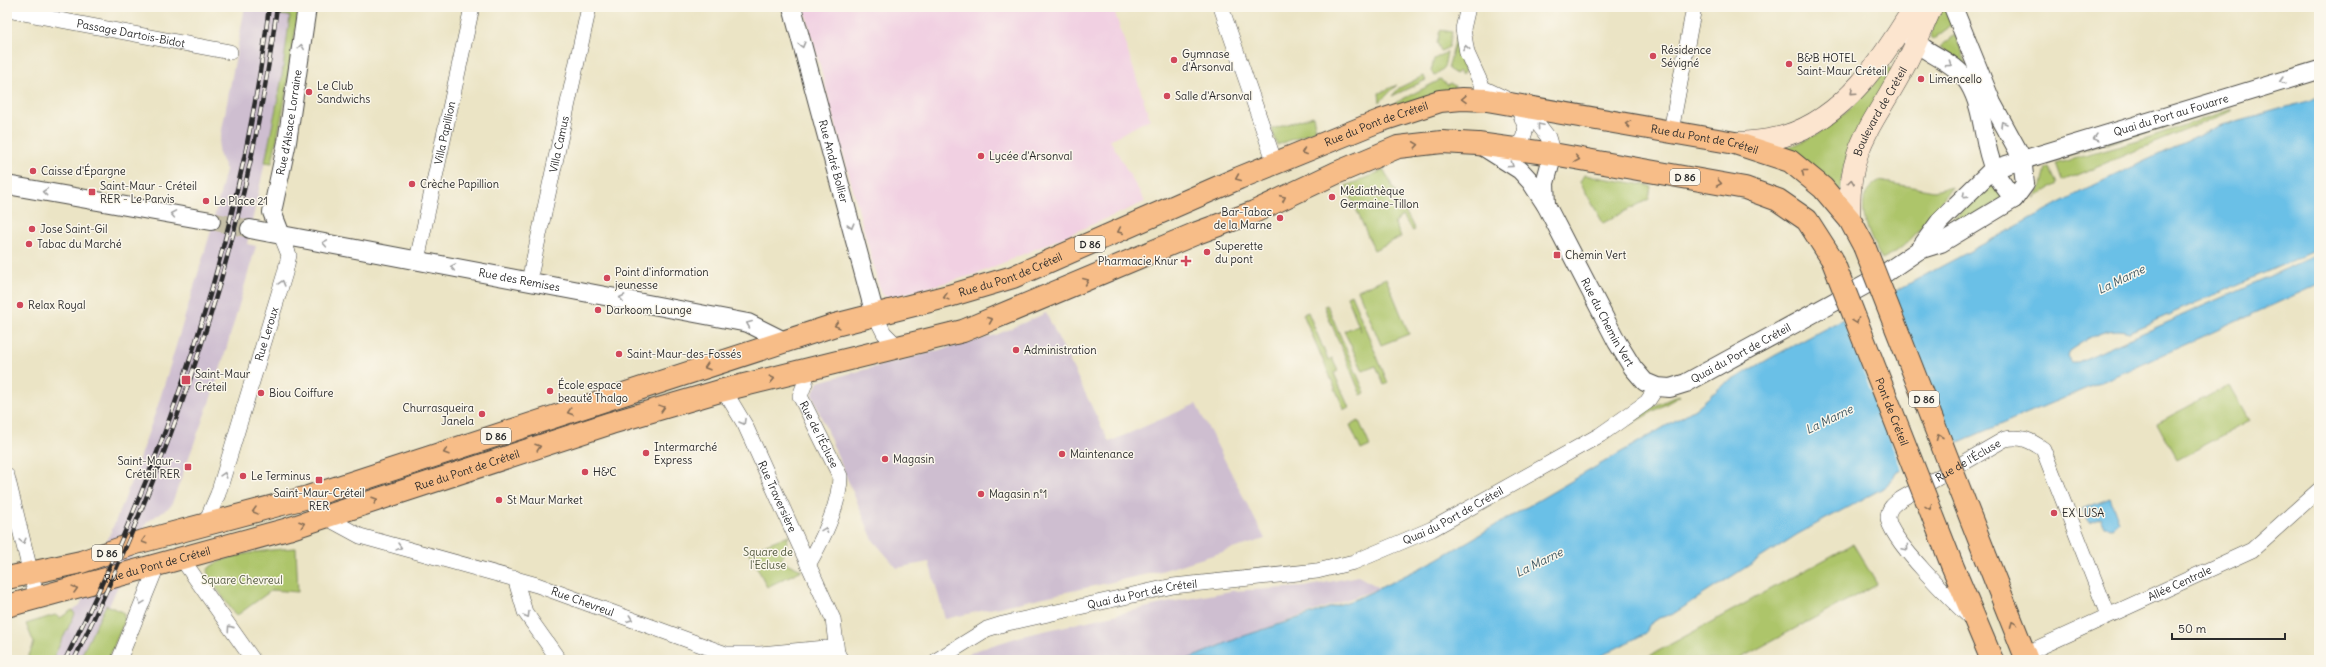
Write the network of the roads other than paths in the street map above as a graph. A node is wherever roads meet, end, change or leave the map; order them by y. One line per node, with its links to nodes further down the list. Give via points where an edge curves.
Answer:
1 (307, 7): 31 (street, Rue d'Alsace Lorraine, one-way to 1, via 272,212 287,142)
2 (472, 7): 34 (street, Villa Papillion)
3 (589, 7): 35 (street, Villa Camus)
4 (792, 7): 36 (street, Rue André Bollier, one-way to 36)
5 (1221, 7): 23 (street)
6 (1468, 7): 16 (street, one-way to 6, via 1483,88 1467,53 1463,29)
7 (1694, 7): 17 (street)
8 (1914, 7): 12 (main road)
9 (1932, 7): 13 (main road, Boulevard de Créteil)
10 (1953, 7): 22 (street, one-way to 10, via 1992,103)
11 (7, 10): 14 (street, Passage Dartois-Bidot)
12 (1902, 27): 13 (street); 18 (main road, one-way to 18, via 1861,84 1824,117 1784,136)
13 (1916, 45): 24 (street, one-way to 24, via 1959,70 1970,86 1980,109); 28 (main road, Boulevard de Créteil, one-way to 13, via 1849,195 1859,147 1869,125)
14 (230, 52)
15 (2319, 70): 22 (street, Quai du Port au Fouarre, one-way to 22, via 2134,128)
16 (1517, 104): 17 (main road, Rue du Pont de Créteil / D 86, one-way to 16); 20 (street, via 1526,129 1522,141); 21 (street, one-way to 16, via 1548,137 1535,120); 23 (main road, Rue du Pont de Créteil / D 86, one-way to 23, via 1462,99 1440,102 1379,120)
17 (1671, 131): 18 (main road, Rue du Pont de Créteil / D 86)
18 (1735, 143): 28 (main road, Rue du Pont de Créteil / D 86, one-way to 18, via 1823,188 1790,161)
19 (1478, 144): 20 (main road, Rue du Pont de Créteil / D 86); 27 (street, Rue du Chemin Vert, one-way to 27, via 1520,170); 38 (main road, Rue du Pont de Créteil / D 86, one-way to 19, via 963,331 1197,233 1254,212 1398,147 1442,142)
20 (1511, 148): 21 (main road, Rue du Pont de Créteil / D 86)
21 (1553, 154): 27 (street, Rue du Chemin Vert, via 1545,183); 33 (main road, Rue du Pont de Créteil / D 86, one-way to 33, via 1745,188 1778,200 1807,220)
22 (2022, 158): 24 (street, Quai du Port au Fouarre); 26 (street, via 2025,184)
23 (1274, 163): 36 (main road, Rue du Pont de Créteil / D 86, one-way to 36, via 1013,276)
24 (1993, 169): 26 (street); 32 (street, Quai du Port de Créteil, one-way to 32, via 1940,221)
25 (7, 185): 29 (street, one-way to 25)
26 (2014, 199): 32 (street, Quai du Port de Créteil, via 1941,243)
27 (1546, 204): 40 (street, Rue du Chemin Vert, via 1617,342 1645,382)
28 (1850, 220): 60 (main road, Rue du Pont de Créteil / D 86, one-way to 28, bridge, via 1864,246)
29 (211, 221)
30 (250, 229): 31 (street, Rue des Remises)
31 (281, 235): 34 (street, Rue des Remises, one-way to 31); 46 (street, Rue Leroux, one-way to 31, via 218,494 285,273 289,255)
32 (1919, 250): 40 (street, Quai du Port de Créteil, via 1878,278 1707,373 1670,388)
33 (1832, 259): 58 (main road, Pont de Créteil / D 86, one-way to 58, bridge)
34 (417, 260): 35 (street, Rue des Remises, one-way to 34)
35 (529, 281): 37 (street, Rue des Remises, one-way to 35, via 748,323)
36 (875, 315): 37 (main road, Rue du Pont de Créteil / D 86, one-way to 37); 38 (street, via 884,333)
37 (784, 341): 44 (main road, Rue du Pont de Créteil / D 86, one-way to 44, via 315,495)
38 (898, 347): 39 (main road, Rue du Pont de Créteil / D 86)
39 (807, 370): 41 (main road, Rue du Pont de Créteil / D 86, one-way to 39); 50 (street, Rue de l'Écluse, one-way to 39, via 819,547 840,490 840,476 800,396)
40 (1657, 387): 64 (street, Quai du Port de Créteil, via 1647,402 1600,435 1432,529 1354,562 1317,571 1173,586 1003,624 987,629)
41 (720, 390): 45 (main road, Rue du Pont de Créteil / D 86, one-way to 41); 50 (street, Rue Traversière, one-way to 50, via 730,400 745,425)
42 (7, 476): 52 (street, one-way to 52)
43 (2319, 490): 57 (street, Allée Centrale, via 2252,550)
44 (234, 517): 46 (main road, Rue du Pont de Créteil / D 86); 48 (main road, via 231,525 233,533)
45 (325, 517): 48 (main road, Rue du Pont de Créteil / D 86, one-way to 45); 54 (street, Rue Chevreul, one-way to 54, via 360,536)
46 (205, 524): 47 (main road, Rue du Pont de Créteil / D 86); 49 (main road)
47 (181, 530): 51 (main road); 52 (main road, Rue du Pont de Créteil / D 86, one-way to 52, via 81,562)
48 (243, 542): 49 (main road, Rue du Pont de Créteil / D 86)
49 (182, 559): 51 (main road, Rue du Pont de Créteil / D 86); 62 (street, one-way to 49)
50 (808, 565): 59 (street, Rue Traversière, via 833,619)
51 (157, 566): 55 (main road, Rue du Pont de Créteil / D 86, one-way to 51); 61 (street, one-way to 61)
52 (31, 572): 53 (main road, Rue du Pont de Créteil / D 86); 55 (street)
53 (7, 578)
54 (515, 578): 59 (street, Rue Chevreul, one-way to 59, via 726,654 760,654 826,648); 63 (street, one-way to 63, via 525,612)
55 (37, 599): 56 (main road, Rue du Pont de Créteil / D 86)
56 (7, 606)
57 (2108, 616): 58 (street, Rue de l'Écluse, one-way to 58, via 2043,449 2028,438 2016,437 2005,439 1901,498 1891,508 1888,519 1896,537 1948,598); 60 (street, Allée Centrale)
58 (1975, 622): 65 (main road, D 86)
59 (839, 656)
60 (2026, 657)
61 (119, 660)
62 (253, 660)
63 (559, 660)
64 (937, 660)
65 (1992, 660)

